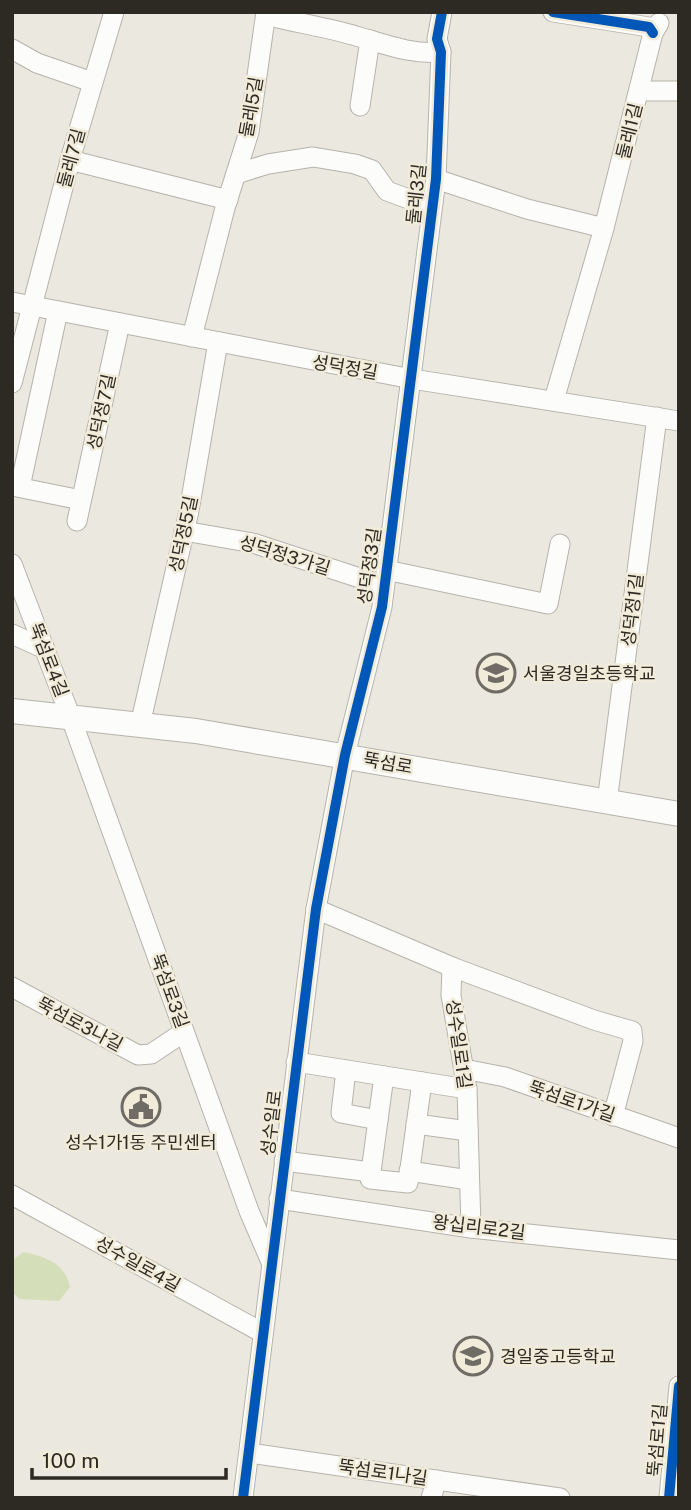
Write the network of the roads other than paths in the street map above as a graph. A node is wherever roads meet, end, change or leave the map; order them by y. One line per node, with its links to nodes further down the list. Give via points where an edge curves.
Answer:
1 (114, 12): 8 (street, 둘레7길)
2 (442, 12): 7 (street, 둘레3길, via 437,39)
3 (553, 12): 10 (street, 둘레1길, via 656,28)
4 (266, 13): 5 (street); 13 (street, 둘레5길, via 249,132)
5 (370, 40): 7 (street, via 416,52); 11 (street)
6 (12, 49): 8 (street, via 37,63)
7 (442, 52): 14 (street, 둘레3길)
8 (93, 82): 12 (street, 둘레7길)
9 (679, 91): 10 (street)
10 (639, 92): 17 (street, 둘레1길)
11 (360, 106)
12 (70, 160): 15 (street); 19 (street, 둘레7길)
13 (236, 174): 15 (street, 둘레5길); 16 (street, via 313,158 355,164 372,170 387,191)
14 (436, 179): 16 (street, 둘레3길); 17 (street)
15 (228, 200): 22 (street, 둘레5길)
16 (433, 203): 24 (street, 둘레3길)
17 (604, 228): 26 (street, 둘레1길)
18 (12, 302): 19 (street, 성덕정길)
19 (33, 306): 20 (street, 성덕정길); 25 (street, 둘레7길)
20 (58, 311): 21 (street, 성덕정길); 29 (street)
21 (120, 323): 22 (street, 성덕정길); 30 (street, 성덕정7길)
22 (192, 337): 23 (street, 성덕정길)
23 (218, 342): 24 (street, 성덕정길); 32 (street, 성덕정5길)
24 (411, 379): 26 (street, 성덕정길); 35 (street, 성덕정3길)
25 (12, 383)
26 (554, 400): 27 (street, 성덕정길)
27 (657, 417): 28 (street, 성덕정길); 42 (street, 성덕정1길)
28 (679, 421)
29 (16, 487): 30 (street)
30 (81, 500): 31 (street, 성덕정7길)
31 (77, 521)
32 (184, 531): 35 (street, 성덕정3가길, via 253,543); 40 (street, 성덕정5길)
33 (560, 544): 35 (street, via 548,604)
34 (12, 564): 37 (street, 뚝섬로4길)
35 (385, 578): 41 (street, 성덕정3길)
36 (12, 634): 37 (street)
37 (45, 649): 39 (street, 뚝섬로4길)
38 (12, 711): 39 (main road, 뚝섬로)
39 (71, 718): 40 (main road, 뚝섬로); 47 (street, 뚝섬로3길)
40 (140, 725): 41 (main road, 뚝섬로)
41 (345, 755): 42 (main road, 뚝섬로); 44 (street, 성수일로)
42 (607, 802): 43 (main road, 뚝섬로)
43 (679, 814)
44 (316, 909): 45 (street); 48 (street, 성수일로)
45 (452, 967): 51 (street, 성수일로1길, via 451,995); 53 (street, via 632,1031 634,1041)
46 (12, 987): 47 (street, 뚝섬로3나길, via 138,1055 151,1054)
47 (184, 1032): 67 (street, 뚝섬로3길)
48 (296, 1062): 49 (street, 뚝섬로1가길); 58 (street, 성수일로)
49 (346, 1070): 50 (street, 뚝섬로1가길); 54 (street, via 341,1113)
50 (383, 1076): 52 (street, 뚝섬로1가길); 54 (street)
51 (466, 1079): 52 (street, 뚝섬로1가길); 53 (street, 뚝섬로1가길, via 505,1077); 56 (street, 성수일로1길)
52 (422, 1082): 55 (street)
53 (613, 1116): 57 (street, 뚝섬로1가길)
54 (378, 1120): 60 (street)
55 (416, 1124): 56 (street); 59 (street)
56 (468, 1130): 61 (street, 성수일로1길)
57 (679, 1138)
58 (284, 1161): 60 (street); 63 (street, 성수일로)
59 (409, 1171): 60 (street, via 408,1184); 61 (street)
60 (374, 1176): 64 (street)
61 (469, 1180): 65 (street, 성수일로1길)
62 (12, 1195): 68 (street, 성수일로4길)
63 (279, 1199): 64 (street, 왕십리로2길); 67 (street, 성수일로)
64 (372, 1213): 65 (street, 왕십리로2길)
65 (471, 1227): 66 (street, 왕십리로2길)
66 (679, 1251)
67 (271, 1264): 68 (street, 성수일로)
68 (263, 1333): 70 (street, 성수일로)
69 (679, 1386): 74 (street, 뚝섬로1길)
70 (248, 1453): 71 (street, 뚝섬로1나길); 72 (street, 성수일로)
71 (434, 1489): 73 (street, 뚝섬로1나길)
72 (243, 1498)
73 (560, 1498)
74 (670, 1498)

